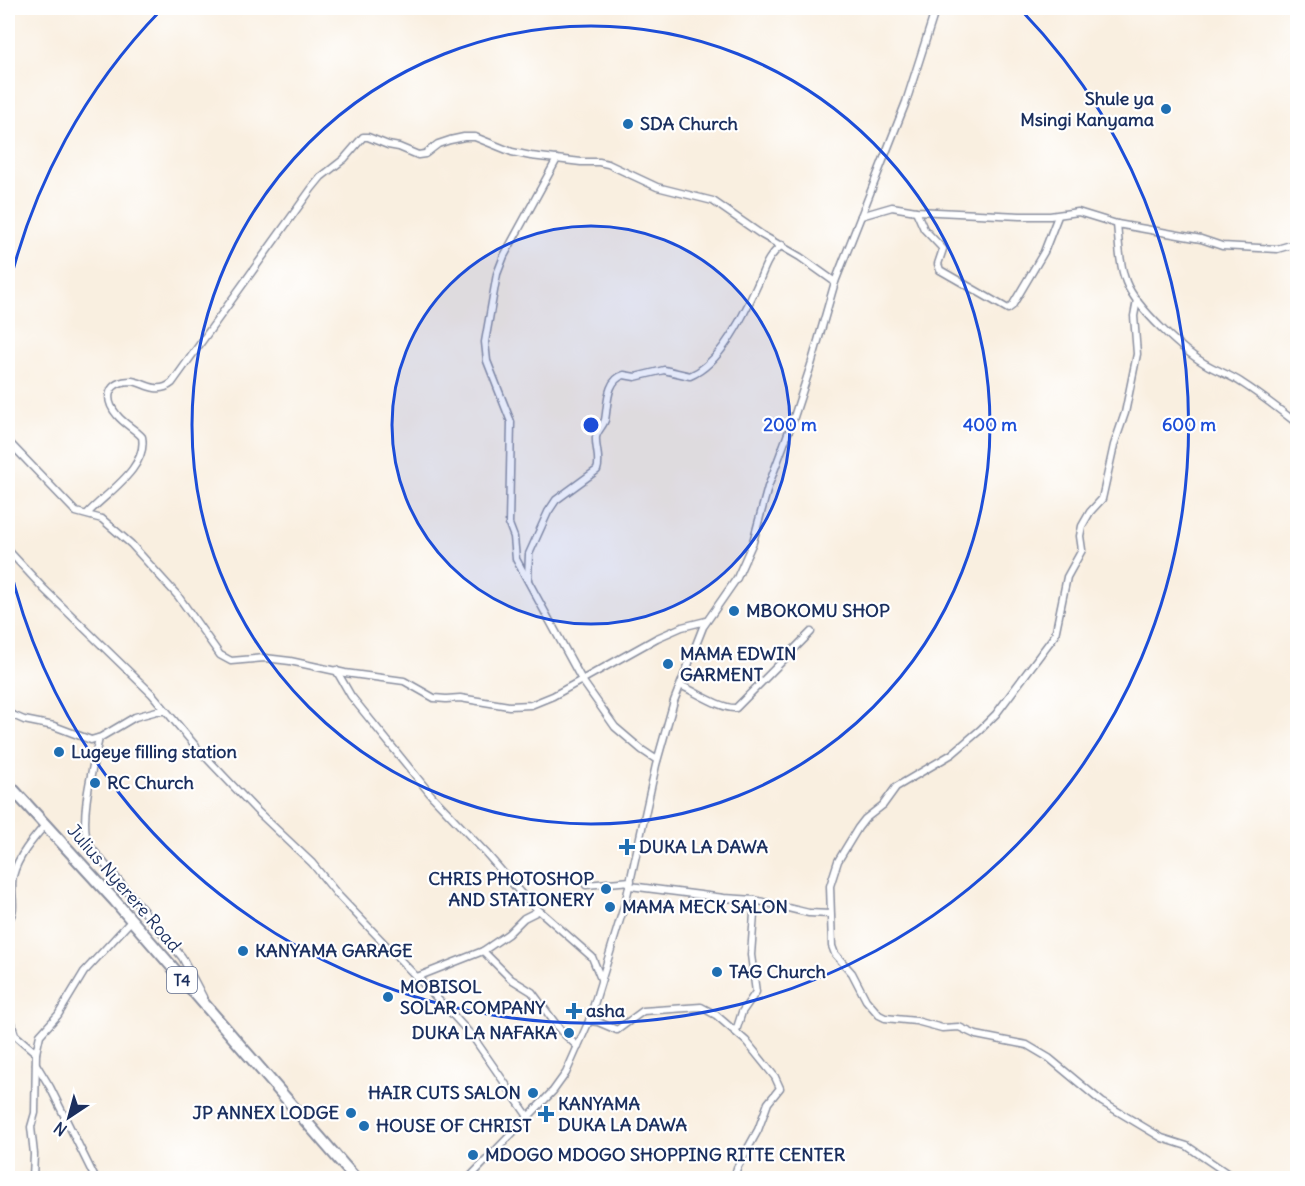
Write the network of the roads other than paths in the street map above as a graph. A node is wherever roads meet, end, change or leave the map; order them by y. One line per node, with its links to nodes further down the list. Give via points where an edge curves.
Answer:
1 (936, 8): 4 (street, via 906,102)
2 (557, 159): 8 (street, via 599,162 657,187 709,199); 13 (street, via 512,152 475,137 450,140 418,155 368,137 359,140 312,188 172,383 155,388 134,381 111,389 111,405 142,437 143,446 129,475); 15 (street, via 501,265 484,342 511,422 509,524 516,559)
3 (916, 211): 4 (street, via 892,207); 5 (street); 5 (street, via 924,229 943,249 940,270 1008,309 1044,252)
4 (861, 216): 9 (street)
5 (1058, 216): 6 (street, via 1083,213)
6 (1117, 224): 7 (street, via 1222,246 1276,249); 10 (street, via 1123,274)
7 (1298, 243)
8 (782, 245): 9 (street); 15 (street, via 768,258 743,315 709,365 690,376 664,370 635,377 624,375 617,380 607,398 604,423 596,438 597,470 556,500 548,512 529,554)
9 (835, 282): 16 (street, via 753,542 737,578)
10 (1137, 300): 11 (street, via 1191,354 1242,383); 32 (street, via 1137,354 1125,413 1102,498 1082,526 1082,550 1067,577 1055,635 980,730 952,754 896,787 883,805 865,819 838,861 830,886)
11 (1298, 424)
12 (8, 441): 13 (street, via 73,509)
13 (87, 514): 18 (street, via 109,524 149,563 225,659 265,658)
14 (8, 550): 21 (street)
15 (528, 583): 19 (street)
16 (706, 621): 19 (street, via 657,638); 20 (street)
17 (811, 632): 20 (street, via 736,708)
18 (336, 670): 19 (street, via 404,681 434,698 509,706 538,703); 31 (street, via 351,696 409,769)
19 (582, 680): 24 (street, via 615,727)
20 (682, 686): 24 (street)
21 (165, 711): 23 (street, via 135,717); 36 (street)
22 (8, 714): 23 (street, via 85,739)
23 (99, 738): 38 (street, via 88,789 88,844 182,957)
24 (657, 760): 28 (street)
25 (8, 784): 26 (highway, Julius Nyerere Road / T4)
26 (46, 824): 27 (street); 34 (highway, Julius Nyerere Road / T4)
27 (10, 875): 33 (street, via 13,911)
28 (631, 883): 29 (street); 30 (street); 37 (street)
29 (586, 885)
30 (755, 900): 32 (street); 41 (street, via 751,955 756,992 742,1012)
31 (538, 911): 35 (street); 37 (street, via 592,957)
32 (830, 914): 51 (street, via 835,954 879,1015 942,1028 959,1027 975,1035 1027,1045 1102,1101 1162,1138 1194,1151)
33 (8, 921)
34 (131, 921): 38 (highway, Julius Nyerere Road / T4); 43 (street, via 76,981 58,1014 41,1032)
35 (483, 951): 36 (street); 42 (street, via 511,980 532,992)
36 (417, 977): 45 (street, via 473,1037)
37 (601, 980): 40 (street)
38 (209, 1011): 48 (highway, Julius Nyerere Road / T4)
39 (8, 1014): 43 (street, via 15,1035)
40 (589, 1021): 41 (street, via 617,1030 643,1011 695,1006 716,1015); 42 (street)
41 (736, 1031): 50 (street, via 760,1057 780,1088 768,1103)
42 (578, 1047): 45 (street, via 560,1082)
43 (36, 1053): 44 (street)
44 (36, 1064): 46 (street, via 31,1132); 47 (street)
45 (529, 1118): 49 (street)
46 (33, 1179)
47 (94, 1179)
48 (355, 1179)
49 (469, 1179)
50 (734, 1179)
51 (1234, 1179)

